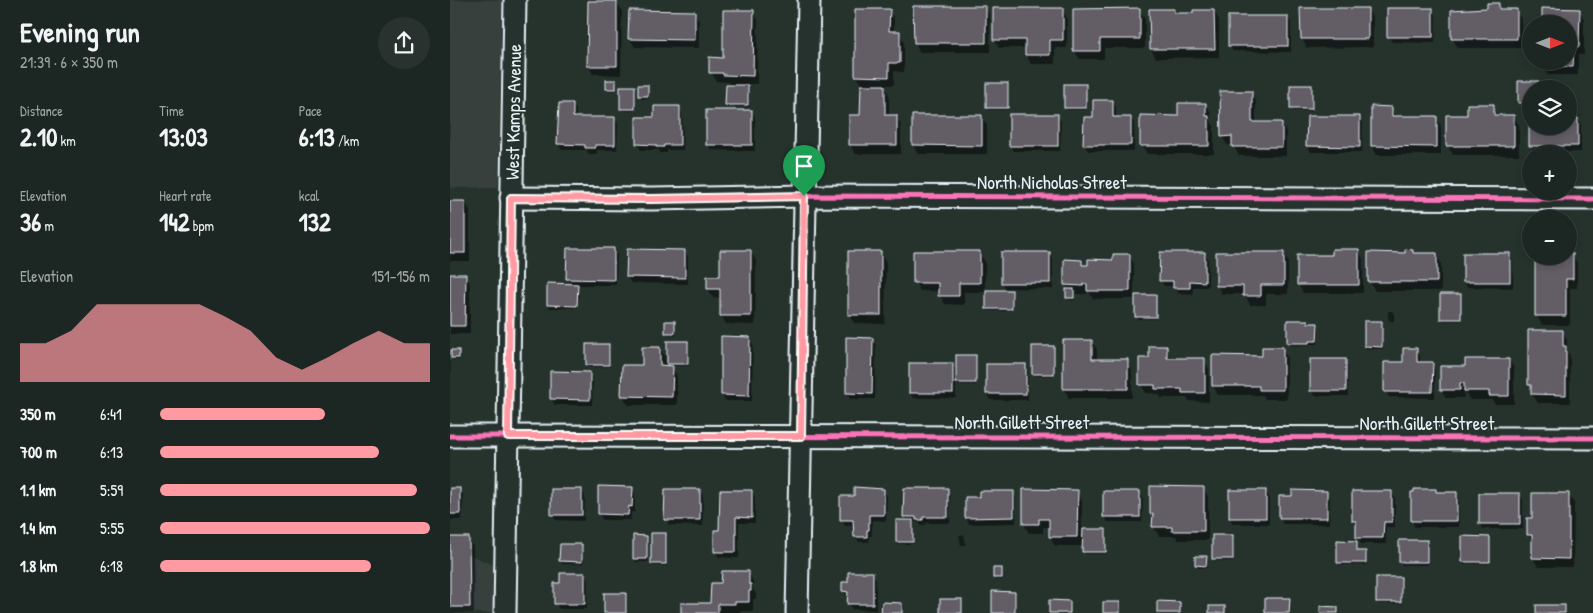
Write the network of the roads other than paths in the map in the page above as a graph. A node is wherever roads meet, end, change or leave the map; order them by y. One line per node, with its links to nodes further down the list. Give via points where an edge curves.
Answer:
1 (515, 0): 4 (street, West Kamps Avenue)
2 (809, 0): 3 (street)
3 (804, 196): 4 (street, North Nicholas Street); 5 (street, North Nicholas Street); 8 (street)
4 (511, 198): 7 (street, West Kamps Avenue)
5 (1593, 199)
6 (450, 436): 7 (street, North Gillett Street)
7 (508, 436): 8 (street, North Gillett Street); 10 (street, West Kamps Avenue)
8 (801, 436): 9 (street, North Gillett Street); 11 (street)
9 (1593, 438)
10 (505, 613)
11 (797, 613)

